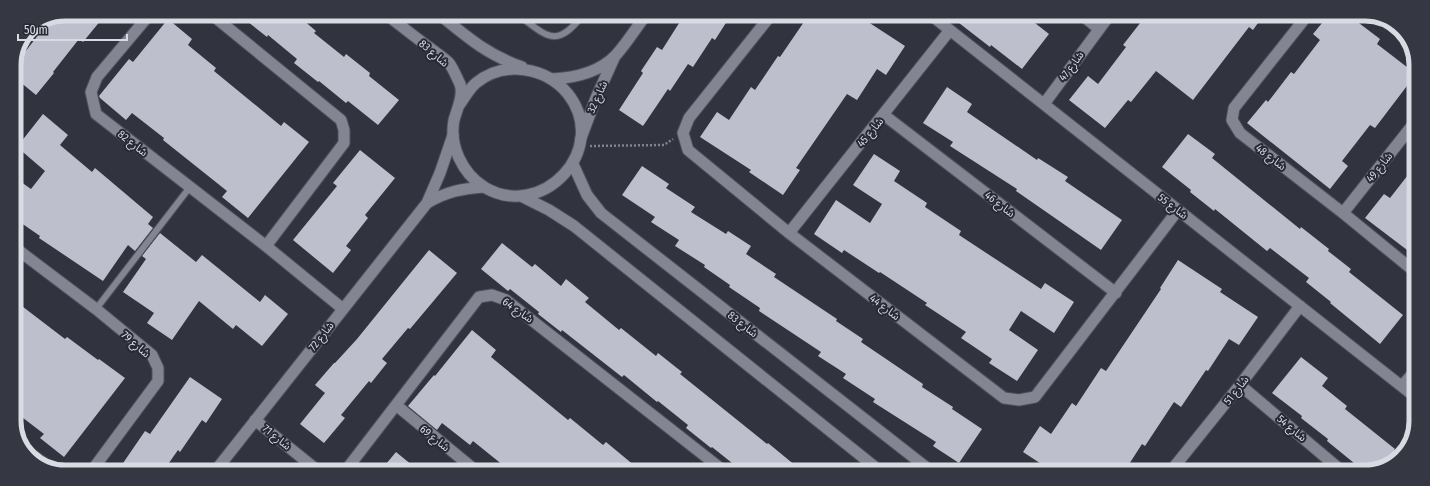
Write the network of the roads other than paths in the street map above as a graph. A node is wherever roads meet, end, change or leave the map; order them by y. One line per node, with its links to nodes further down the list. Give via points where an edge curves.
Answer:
1 (144, 21): 25 (street, شارع 82, via 97,77 91,92 96,114)
2 (220, 21): 32 (street, via 341,120 344,130 344,143)
3 (395, 21): 18 (street, شارع 83, via 450,64 461,86)
4 (448, 21): 16 (street, via 485,51)
5 (526, 21): 6 (lane, via 544,34 554,36 565,34)
6 (578, 21)
7 (642, 21): 15 (street, شارع 32)
8 (766, 21): 31 (street, شارع 44, via 689,118 683,132 688,150)
9 (938, 21): 14 (street, شارع 55)
10 (1089, 21): 13 (street)
11 (1105, 21): 13 (street, شارع 47)
12 (1302, 21): 30 (street, شارع 48, via 1234,108 1232,120 1240,133)
13 (1099, 29): 19 (street, شارع 47)
14 (950, 30): 19 (street, شارع 55); 20 (street, شارع 45)
15 (616, 55): 17 (street, شارع 32, via 591,72); 23 (street, شارع 32, via 596,98)
16 (530, 70): 17 (street); 18 (street, via 502,70 489,75 467,92)
17 (551, 79): 23 (street, via 572,99 578,112)
18 (460, 104): 22 (street, via 454,119)
19 (1044, 104): 29 (street, شارع 55)
20 (884, 115): 31 (street, شارع 45); 35 (street, شارع 46)
21 (1409, 131): 30 (street, شارع 49)
22 (453, 135): 26 (street, via 462,165); 28 (street, شارع 72)
23 (580, 144): 24 (street)
24 (573, 164): 27 (street, via 560,180 542,191); 52 (street, شارع 83, via 588,195 601,213)
25 (190, 187): 32 (street, شارع 82); 38 (lane)
26 (484, 187): 27 (street, via 502,194); 28 (street, شارع 72, via 454,190 441,194)
27 (521, 196): 51 (street, via 574,226)
28 (428, 203): 37 (street, شارع 72)
29 (1178, 210): 35 (street, شارع 44); 36 (street, شارع 55)
30 (1343, 213): 34 (street, شارع 48)
31 (789, 234): 35 (street, شارع 44, via 1004,398 1019,400 1035,397)
32 (266, 246): 37 (street, شارع 82)
33 (21, 252): 38 (street, شارع 79)
34 (1409, 267)
35 (1116, 293)
36 (1300, 306): 40 (street, شارع 51); 41 (street, شارع 55)
37 (343, 308): 44 (street, شارع 72)
38 (96, 309): 45 (street, شارع 79, via 152,355 158,368 158,381)
39 (1409, 378): 41 (street)
40 (1240, 385): 53 (street, شارع 51); 54 (street, شارع 54)
41 (1402, 386): 42 (street, شارع 55)
42 (1409, 392)
43 (396, 405): 48 (street, شارع 64); 49 (street, شارع 69); 50 (street, شارع 64, via 479,297 492,295 506,300)
44 (255, 420): 46 (street, شارع 72); 47 (street, شارع 71)
45 (96, 465)
46 (220, 465)
47 (311, 465)
48 (350, 465)
49 (469, 465)
50 (710, 465)
51 (873, 465)
52 (923, 465)
53 (1176, 465)
54 (1335, 465)

